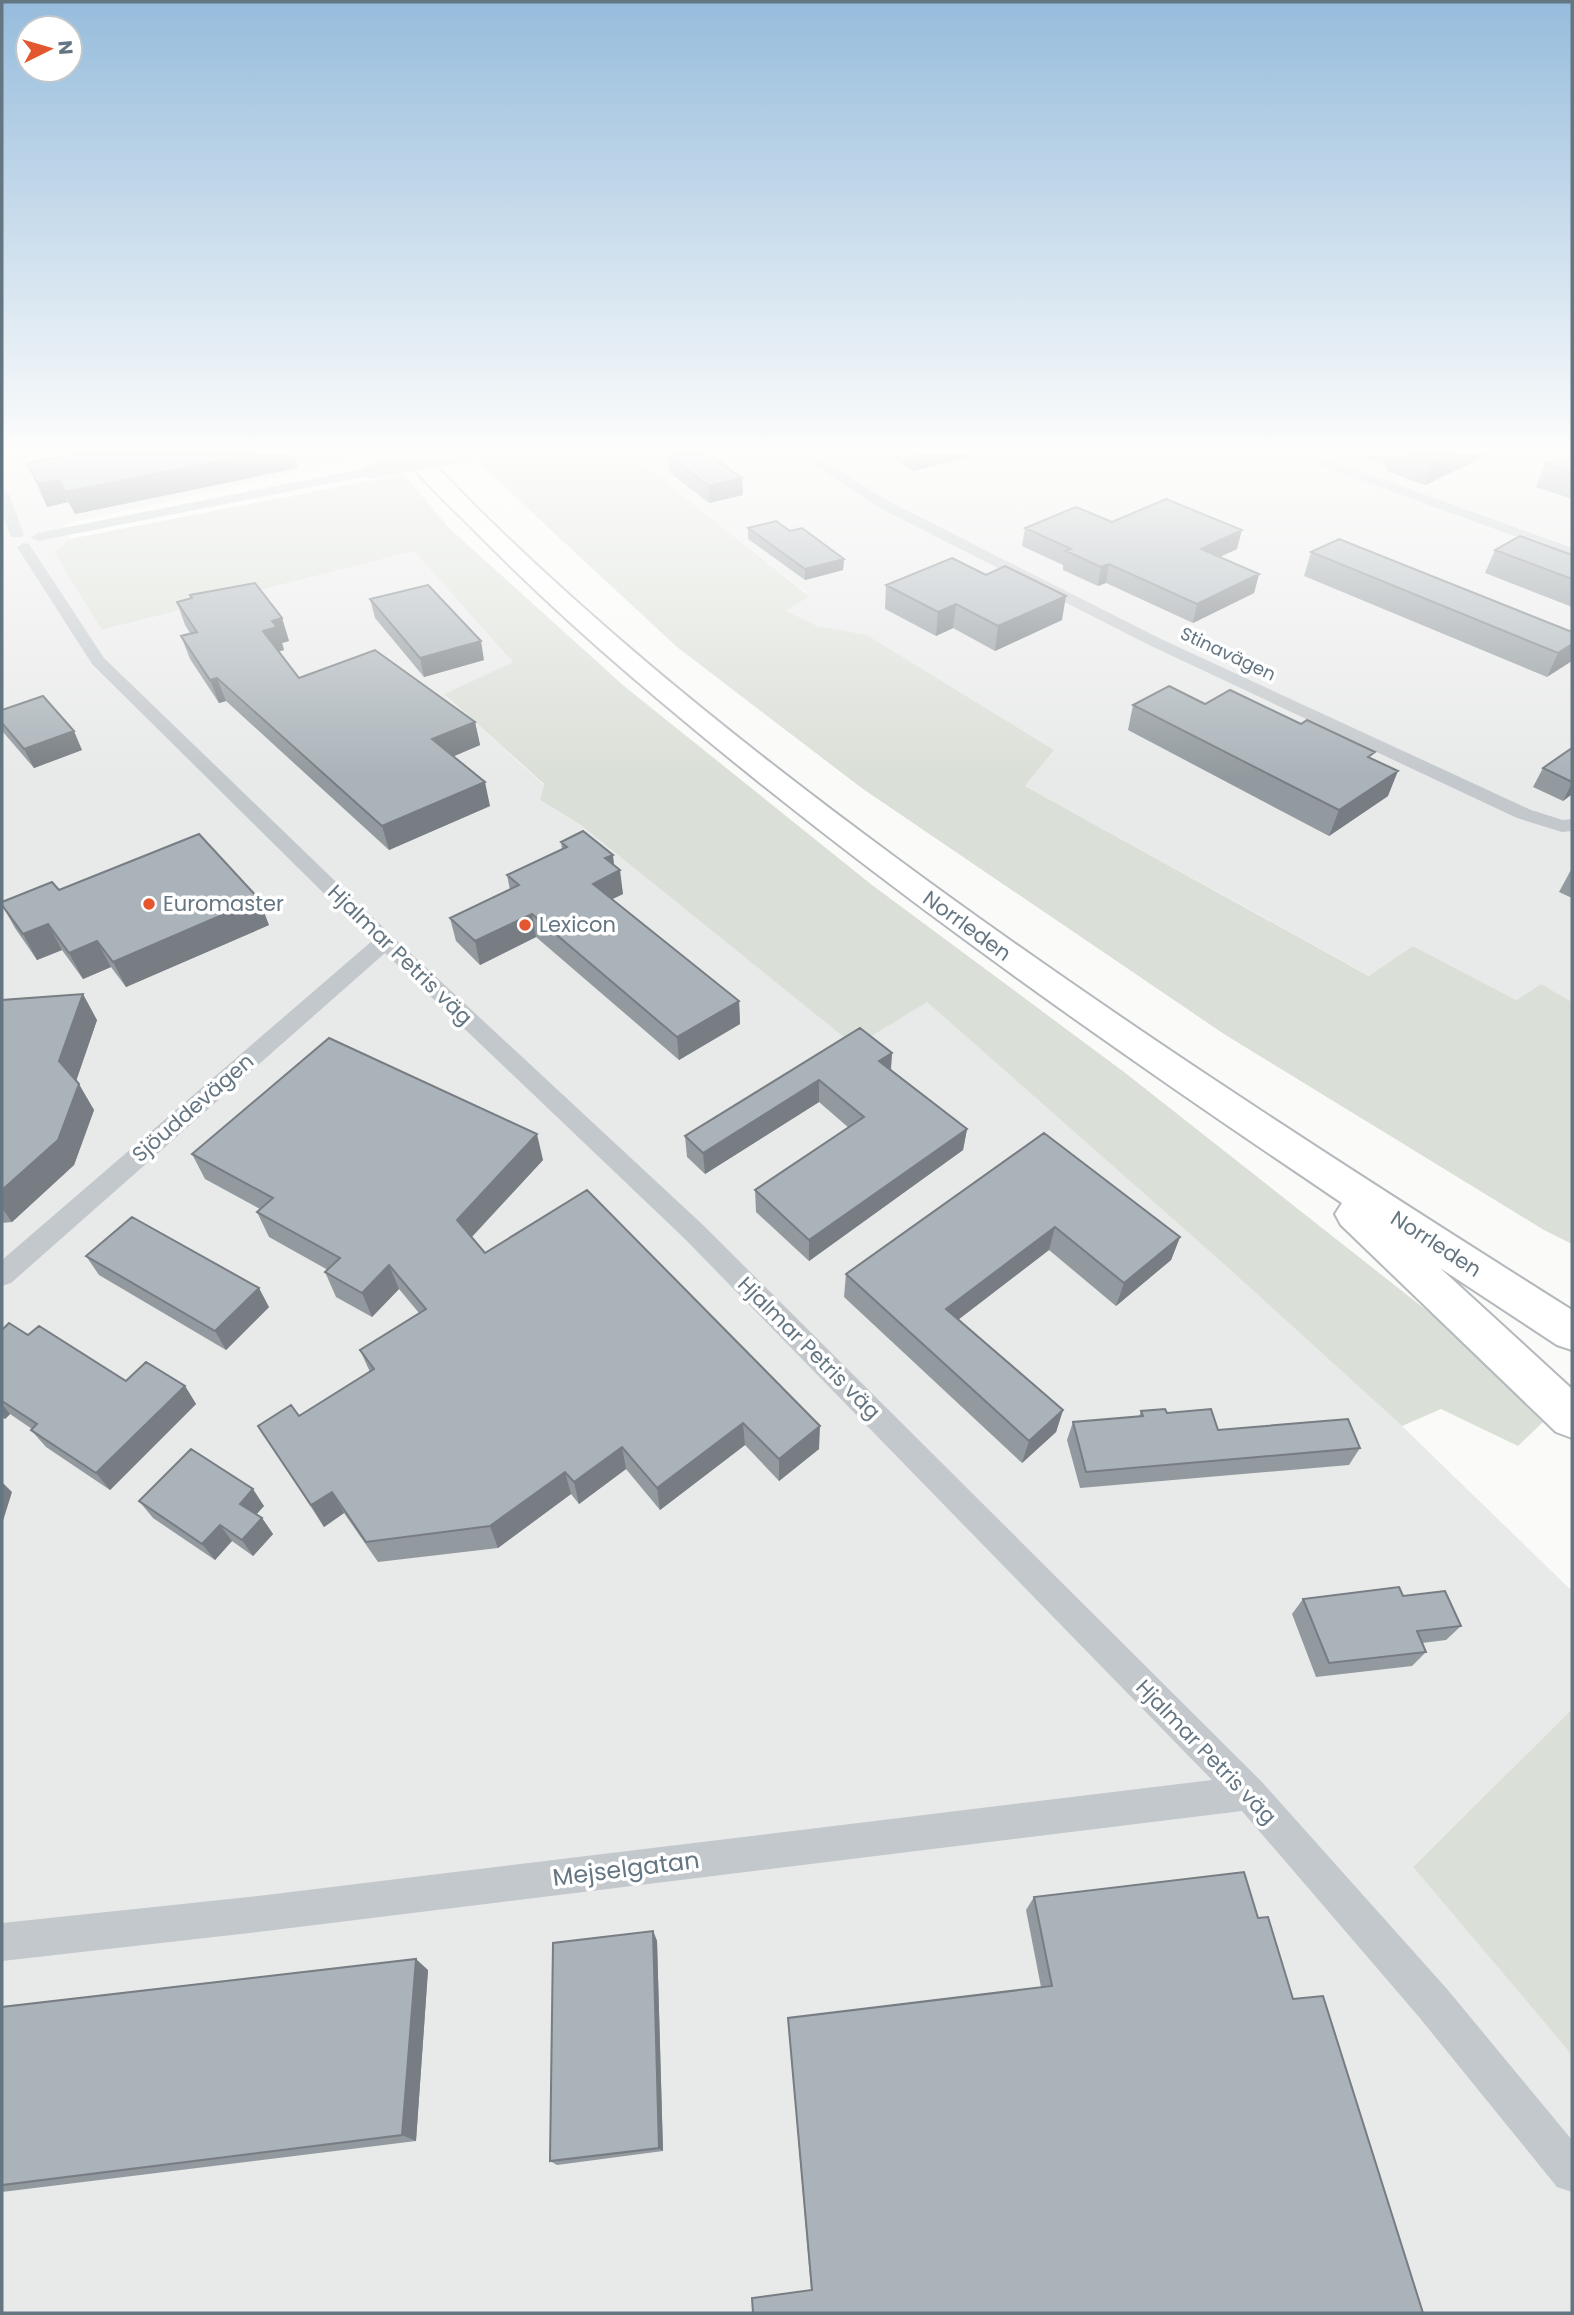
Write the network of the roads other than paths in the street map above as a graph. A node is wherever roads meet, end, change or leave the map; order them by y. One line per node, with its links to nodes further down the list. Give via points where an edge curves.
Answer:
1 (32, 562): 6 (street, Hjalmar Petris väg, via 98,661)
2 (518, 562): 7 (highway, Norrleden, via 691,715 899,876)
3 (539, 562): 9 (highway, Norrleden, via 708,709 944,887 1296,1128)
4 (999, 562): 5 (street, Stinavägen, via 1155,642 1524,814)
5 (1572, 825)
6 (385, 942): 8 (street, Sjöuddevägen); 12 (street, Hjalmar Petris väg, via 694,1232)
7 (1279, 1144): 10 (highway, Norrleden); 11 (highway)
8 (2, 1275)
9 (1572, 1303)
10 (1572, 1332)
11 (1572, 1418)
12 (1249, 1793): 13 (street, Mejselgatan); 14 (street, Hjalmar Petris väg, via 1433,2003)
13 (2, 1942)
14 (1572, 2172)

